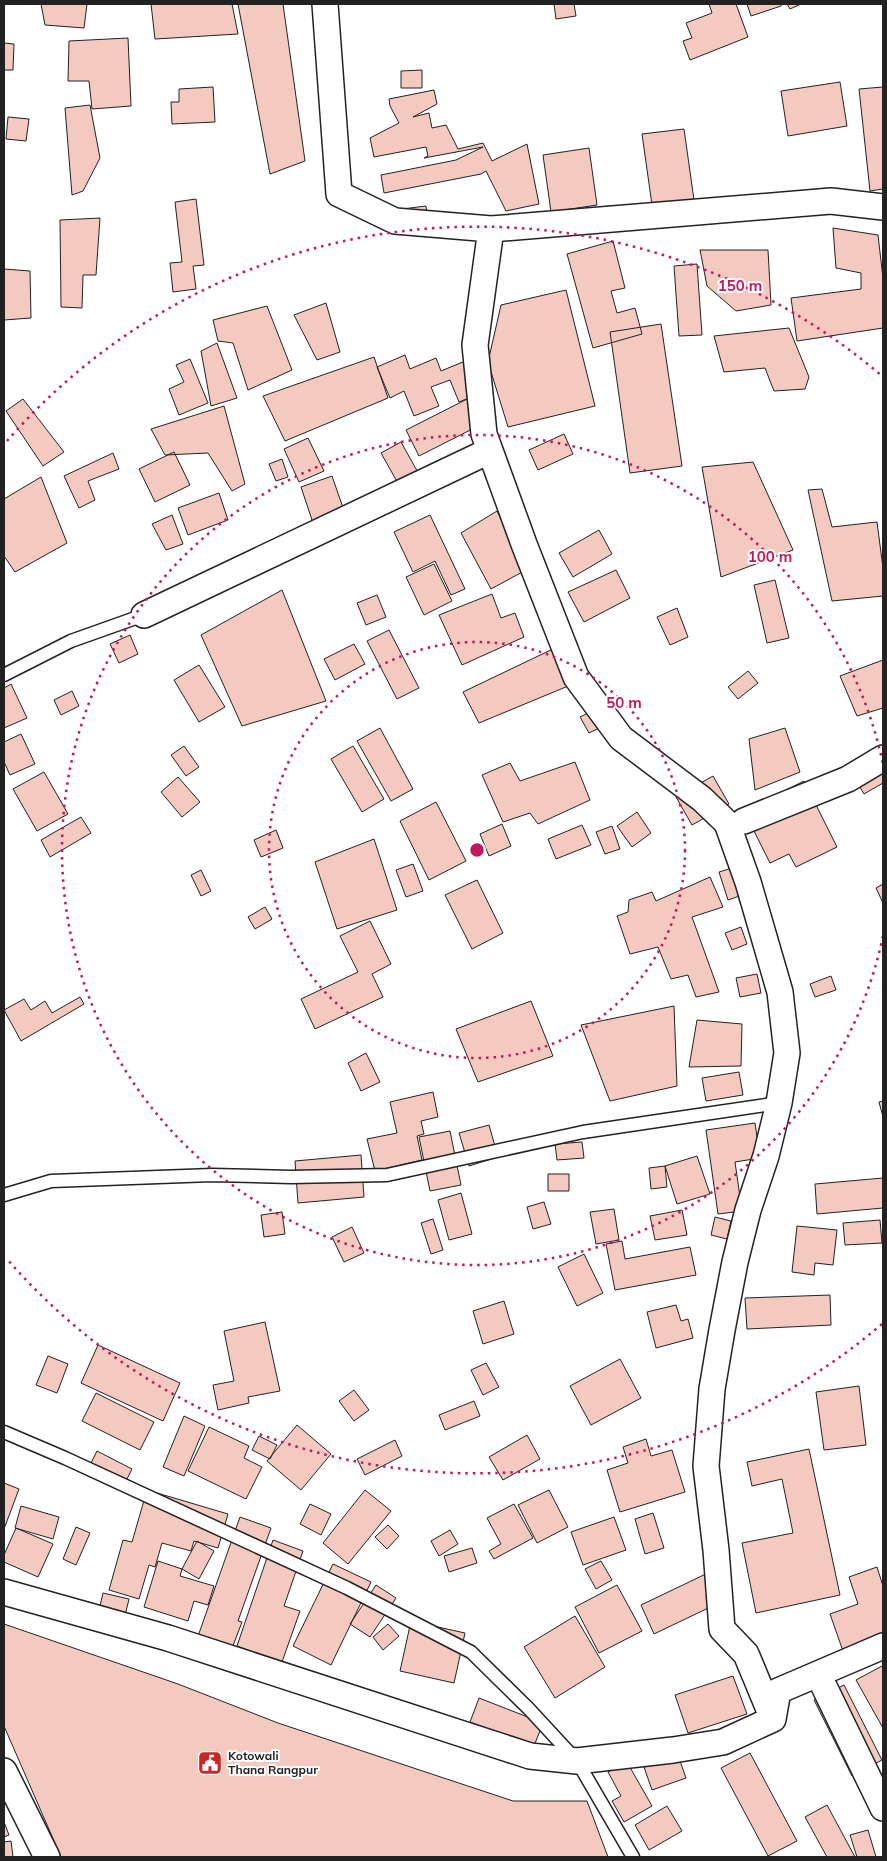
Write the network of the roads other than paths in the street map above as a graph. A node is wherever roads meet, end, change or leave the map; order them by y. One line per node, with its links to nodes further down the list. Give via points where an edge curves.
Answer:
1 (325, 4): 3 (street, via 340,194 395,221)
2 (883, 207): 3 (street, via 831,201)
3 (491, 229): 4 (street, via 475,345 484,434)
4 (489, 451): 5 (street); 9 (street, via 576,677 622,738 702,799 727,823 780,992 787,1053)
5 (144, 615): 6 (lane, via 71,641)
6 (4, 675)
7 (883, 758): 8 (street, via 848,778)
8 (744, 821)
9 (779, 1103): 10 (lane, via 583,1132 387,1175 291,1178 212,1174 51,1181); 15 (street, via 736,1262 712,1389 706,1466 722,1630 746,1654)
10 (4, 1195)
11 (4, 1432): 16 (lane, via 347,1588 471,1652 529,1708)
12 (4, 1592): 16 (street, via 168,1638 530,1756)
13 (883, 1646): 14 (street)
14 (818, 1674): 15 (street, via 778,1691); 18 (street)
15 (773, 1719): 16 (street, via 723,1742)
16 (576, 1761): 20 (lane)
17 (4, 1771): 19 (street)
18 (883, 1808)
19 (47, 1857)
20 (633, 1857)

